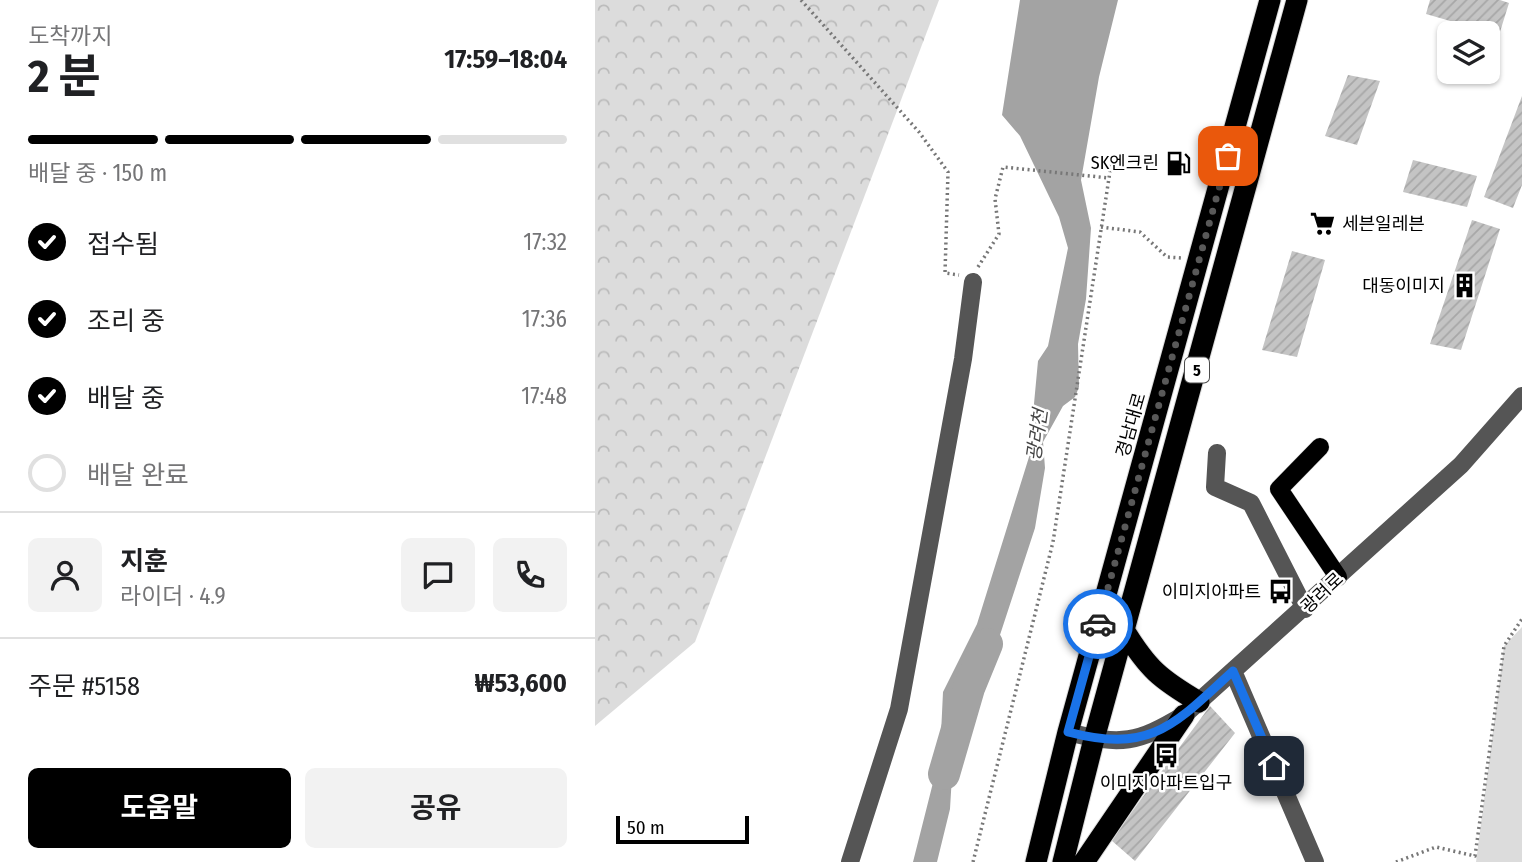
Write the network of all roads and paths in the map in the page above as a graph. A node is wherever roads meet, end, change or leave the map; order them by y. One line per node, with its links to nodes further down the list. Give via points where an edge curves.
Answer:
1 (801, 0): 8 (path, via 919,132 948,173 945,273)
2 (1270, 0): 7 (highway, 경남대로 / 5)
3 (1297, 0): 15 (highway, 5)
4 (1111, 165): 5 (path)
5 (1108, 178): 6 (path); 8 (path, via 1003,167 995,199 999,234)
6 (1101, 227): 7 (path, via 1140,232 1167,257); 21 (path, via 1053,542)
7 (1200, 261): 18 (highway, 경남대로 / 5)
8 (969, 279): 20 (street, via 963,359 899,709)
9 (1522, 396): 12 (street, 광려로, via 1461,465)
10 (1320, 447): 12 (main road, via 1279,489)
11 (1217, 453): 13 (street, via 1215,487 1251,503)
12 (1338, 578): 13 (street, 광려로)
13 (1305, 609): 16 (street, 광려로)
14 (1522, 619): 26 (path, via 1504,646 1475,856 1436,848)
15 (1124, 630): 17 (highway, via 1145,664); 19 (highway, 5)
16 (1233, 671): 17 (street, 광려로); 25 (street)
17 (1191, 709): 19 (street, 광려로, via 1140,739); 24 (highway)
18 (1068, 732): 19 (street, 광려로); 22 (highway, 경남대로 / 5)
19 (1094, 739): 23 (highway, 5)
20 (850, 862)
21 (973, 862)
22 (1036, 862)
23 (1063, 862)
24 (1084, 862)
25 (1315, 862)
26 (1396, 862)

